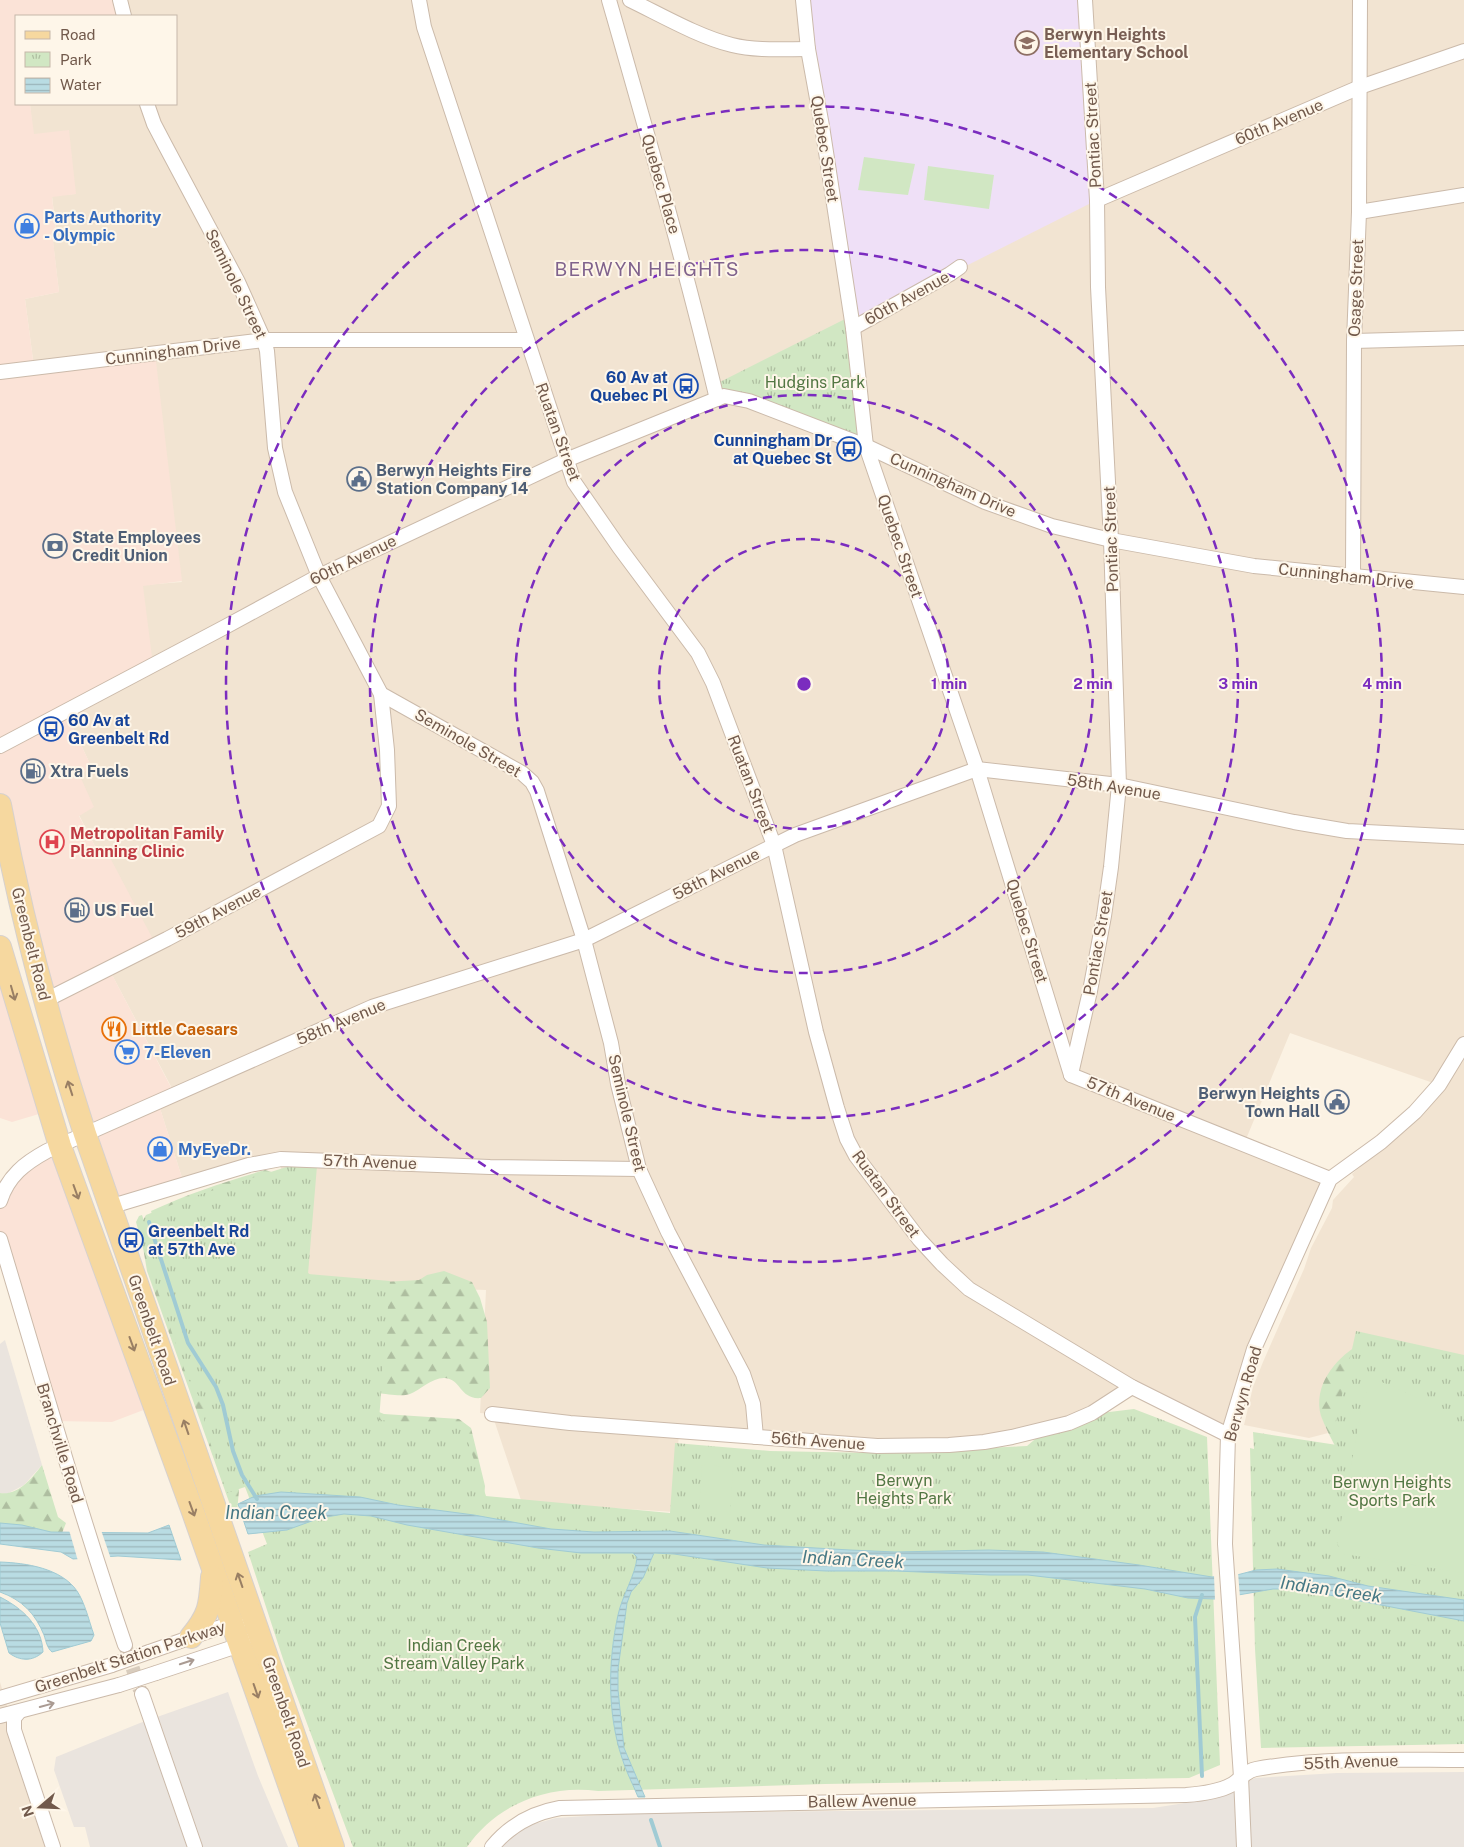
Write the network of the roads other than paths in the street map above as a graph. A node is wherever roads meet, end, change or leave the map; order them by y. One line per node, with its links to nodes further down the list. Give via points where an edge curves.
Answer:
1 (120, 0): 8 (street)
2 (419, 0): 20 (street, Ruatan Street, via 424,27)
3 (609, 0): 23 (street, Quebec Place, via 676,235)
4 (630, 0): 9 (street, via 731,44 766,49)
5 (803, 0): 9 (street, Quebec Street)
6 (1085, 0): 14 (street, Pontiac Street)
7 (1360, 0): 11 (street, Osage Street)
8 (124, 15)
9 (808, 49): 17 (street, Quebec Street)
10 (1464, 51): 11 (street, 60th Avenue)
11 (1360, 87): 14 (street, 60th Avenue); 15 (street, Osage Street)
12 (148, 105): 19 (street, Seminole Street, via 154,124 238,282)
13 (1464, 195): 15 (street)
14 (1097, 200): 26 (street, Pontiac Street, via 1098,287)
15 (1359, 212): 21 (street, Osage Street)
16 (960, 267): 17 (street, 60th Avenue)
17 (853, 328): 24 (street, Quebec Street)
18 (1464, 338): 21 (street)
19 (264, 340): 20 (street, Cunningham Drive); 22 (street, Cunningham Drive); 27 (street, Seminole Street, via 268,351 280,478)
20 (526, 340): 25 (street, Ruatan Street)
21 (1354, 341): 28 (street, Osage Street)
22 (0, 372)
23 (717, 399): 24 (street, Cunningham Drive, via 730,396 749,401); 25 (street, 60th Avenue)
24 (866, 446): 26 (street, Cunningham Drive, via 985,502 1052,526); 32 (street, Quebec Street)
25 (566, 460): 27 (street, 60th Avenue); 36 (street, Ruatan Street, via 574,482 698,653 713,684)
26 (1111, 540): 28 (street, Cunningham Drive, via 1254,566); 33 (street, Pontiac Street)
27 (319, 576): 30 (street, Seminole Street); 31 (street, 60th Avenue)
28 (1353, 576): 29 (street, Cunningham Drive)
29 (1464, 587)
30 (381, 694): 37 (street, Seminole Street, via 522,773 532,782); 39 (street, 59th Avenue, via 389,785 388,806 379,826)
31 (0, 746)
32 (977, 769): 33 (street, 58th Avenue); 36 (street, 58th Avenue); 41 (street, Quebec Street)
33 (1119, 785): 35 (street, 58th Avenue, via 1347,831); 41 (street, Pontiac Street, via 1104,916)
34 (0, 805): 39 (main road, Greenbelt Road)
35 (1464, 837)
36 (774, 845): 37 (street, 58th Avenue); 49 (street, Ruatan Street, via 816,1032 837,1108 856,1156 919,1239 968,1289)
37 (584, 940): 42 (street, 58th Avenue, via 372,1007); 44 (street, Seminole Street, via 611,1043)
38 (0, 946): 43 (main road, Greenbelt Road, one-way to 43)
39 (44, 1001): 42 (main road, Greenbelt Road, one-way to 39)
40 (1464, 1044): 45 (street, Berwyn Road, via 1439,1085 1415,1112 1381,1142)
41 (1071, 1075): 45 (street, 57th Avenue)
42 (85, 1134): 43 (street); 47 (main road, Greenbelt Road)
43 (60, 1146): 46 (street, via 17,1170); 53 (main road, Greenbelt Road, one-way to 53)
44 (638, 1169): 47 (street, 57th Avenue, via 274,1160); 52 (street, Seminole Street, via 743,1374 753,1404)
45 (1330, 1179): 51 (street, Berwyn Road, via 1254,1349)
46 (0, 1200)
47 (109, 1207): 55 (main road, Greenbelt Road, one-way to 47)
48 (0, 1239): 57 (street, Branchville Road, via 84,1523)
49 (1132, 1387): 51 (street, Ruatan Street); 52 (street, 56th Avenue, via 1092,1413 1069,1423 984,1442 877,1446)
50 (492, 1414): 52 (street, 56th Avenue)
51 (1228, 1435): 64 (street, Berwyn Road, via 1225,1529)
52 (756, 1436)
53 (212, 1568): 54 (main road, Greenbelt Road); 56 (main road, via 210,1606)
54 (232, 1623): 55 (street, Greenbelt Station Parkway); 56 (street, Greenbelt Station Parkway); 58 (main road, Greenbelt Road)
55 (256, 1626): 58 (street, Greenbelt Station Parkway); 68 (main road, Greenbelt Road, one-way to 55)
56 (191, 1637): 60 (street, Greenbelt Station Parkway, bridge, via 40,1688)
57 (125, 1645)
58 (240, 1645): 61 (street, Greenbelt Station Parkway, one-way to 58, bridge, via 119,1685); 67 (main road, Greenbelt Road, one-way to 67)
59 (142, 1694): 66 (street)
60 (0, 1698)
61 (18, 1712): 62 (street, Greenbelt Station Parkway); 65 (street, via 14,1718 14,1730)
62 (0, 1716)
63 (1464, 1760): 64 (street, 55th Avenue, via 1294,1764 1255,1770)
64 (1241, 1777): 69 (street, Ballew Avenue, via 1227,1787 1186,1795 560,1808 534,1814 510,1828); 70 (street, Berwyn Road)
65 (53, 1847)
66 (195, 1847)
67 (311, 1847)
68 (333, 1847)
69 (492, 1847)
70 (1244, 1847)

